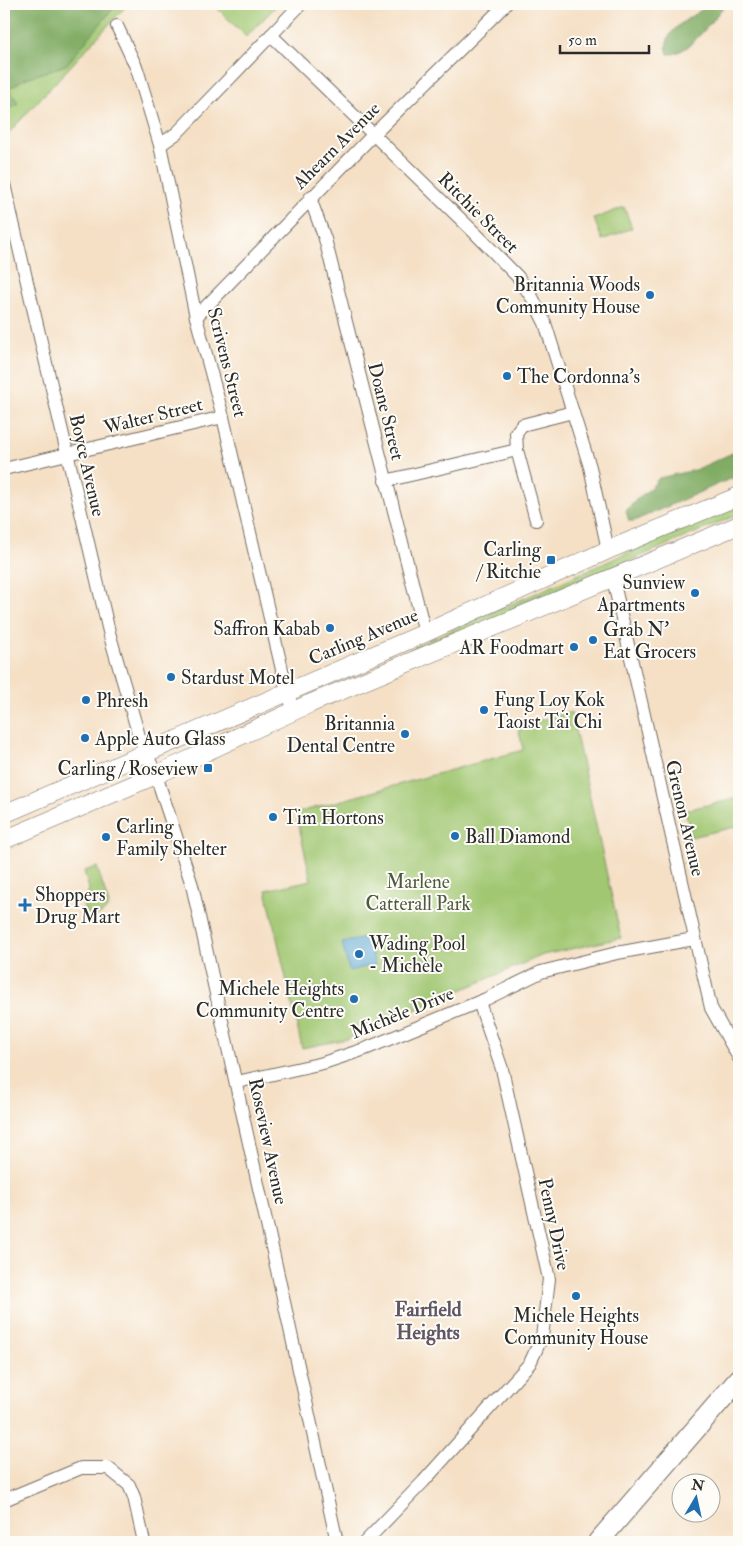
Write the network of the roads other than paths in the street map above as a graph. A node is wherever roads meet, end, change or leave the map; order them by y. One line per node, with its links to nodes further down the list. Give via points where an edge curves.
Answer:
1 (301, 4): 4 (street)
2 (506, 4): 5 (street, Ahearn Avenue)
3 (117, 26): 6 (street, Scrivens Street, via 137,68)
4 (270, 35): 5 (street, Ritchie Street); 6 (street, via 177,133)
5 (373, 135): 8 (street, Ahearn Avenue); 10 (street, Ritchie Street, via 518,277 545,323)
6 (160, 145): 9 (street, Scrivens Street)
7 (4, 184): 13 (street, Boyce Avenue)
8 (310, 198): 9 (street, Ahearn Avenue); 15 (street, Doane Street, via 325,239)
9 (196, 317): 11 (street, Scrivens Street)
10 (573, 412): 12 (street, via 522,426 516,433); 19 (street, Ritchie Street, via 590,467)
11 (223, 417): 13 (street, Walter Street); 22 (street, Scrivens Street)
12 (517, 450): 15 (street); 17 (street)
13 (66, 456): 14 (street, Walter Street); 24 (street, Boyce Avenue, via 110,636 138,736)
14 (4, 469)
15 (385, 481): 21 (street, Doane Street)
16 (739, 496): 19 (main road, Carling Avenue)
17 (536, 520)
18 (739, 525): 20 (main road)
19 (608, 550): 21 (main road, Carling Avenue)
20 (613, 579): 23 (main road); 28 (street, Grenon Avenue)
21 (425, 633): 22 (main road, Carling Avenue)
22 (287, 691): 23 (street, Scrivens Street); 24 (main road, Carling Avenue)
23 (294, 711): 25 (main road)
24 (146, 753): 25 (street, Roseview Avenue); 26 (main road, Carling Avenue)
25 (156, 775): 27 (main road); 31 (street, Roseview Avenue, via 192,885)
26 (4, 812)
27 (4, 840)
28 (694, 939): 29 (street, Michèle Drive, via 542,972); 30 (street, Grenon Avenue, via 713,1013)
29 (479, 1002): 31 (street, Michèle Drive, via 323,1063); 36 (street, Penny Drive, via 502,1069 549,1279 542,1337 530,1363 424,1482)
30 (739, 1058)
31 (237, 1082): 35 (street, Roseview Avenue)
32 (739, 1378): 37 (main road)
33 (4, 1500): 34 (street, via 81,1468 108,1468 129,1485)
34 (144, 1542)
35 (337, 1542)
36 (365, 1542)
37 (598, 1542)

